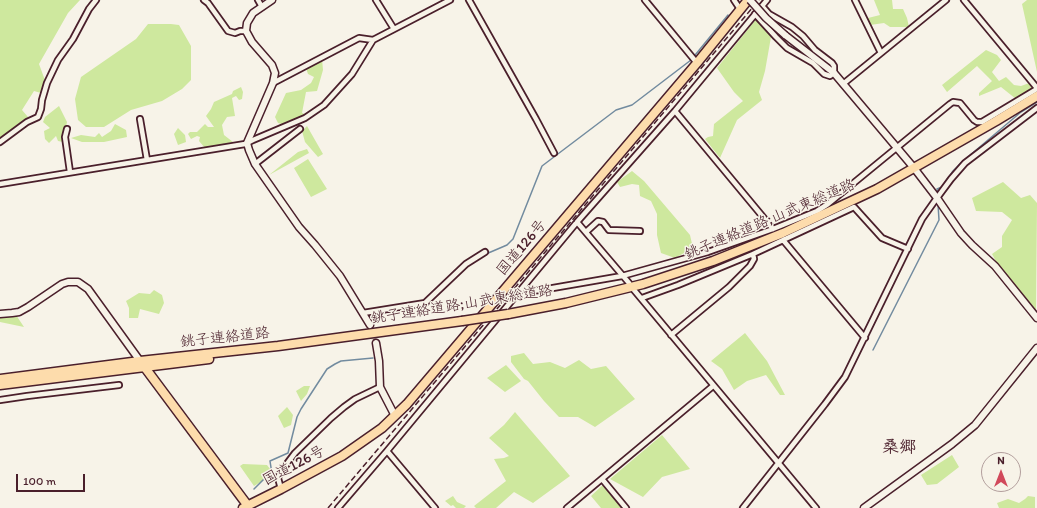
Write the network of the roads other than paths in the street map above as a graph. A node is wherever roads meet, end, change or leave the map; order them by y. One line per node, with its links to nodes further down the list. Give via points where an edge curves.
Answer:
1 (96, 0): 34 (street, via 58,60 47,83 38,117)
2 (258, 0): 16 (street)
3 (272, 0): 16 (street)
4 (376, 0): 19 (street)
5 (450, 0): 19 (street)
6 (469, 0): 37 (street)
7 (646, 0): 23 (street)
8 (734, 0): 17 (street)
9 (749, 0): 17 (highway, 国道126号); 24 (street, bridge, via 785,36)
10 (767, 0): 15 (street)
11 (855, 0): 22 (street)
12 (946, 0): 22 (street)
13 (964, 0): 27 (street)
14 (208, 1): 20 (street, via 228,32)
15 (762, 6): 18 (street); 24 (street, via 769,14 803,36 834,66)
16 (262, 7): 20 (street, via 253,13)
17 (740, 9): 23 (highway, 国道126号)
18 (756, 14): 24 (street, via 787,48 813,63 824,74 830,76); 30 (street)
19 (394, 30): 21 (street)
20 (246, 31): 25 (street, via 272,65)
21 (373, 40): 25 (street, via 359,38); 35 (street, via 352,74 324,105 305,118)
22 (881, 53): 26 (street)
23 (694, 59): 73 (highway, 国道126号)
24 (834, 73): 26 (street)
25 (273, 83): 35 (street)
26 (843, 84): 36 (street)
27 (1037, 88): 36 (street, via 982,122 974,120 960,103 953,102)
28 (1037, 96): 40 (highway, 銚子連絡道路;山武東総道路)
29 (1037, 108): 43 (street, via 965,163)
30 (675, 111): 44 (street); 45 (street)
31 (140, 119): 38 (street)
32 (67, 129): 41 (street, via 65,137)
33 (300, 129): 39 (street)
34 (0, 142)
35 (247, 143): 38 (street); 39 (street)
36 (898, 148): 40 (street); 45 (street, via 828,204)
37 (554, 153)
38 (147, 160): 41 (street)
39 (255, 164): 57 (street, via 299,227 340,276)
40 (914, 168): 43 (street); 64 (highway, 銚子連絡道路;山武東総道路, bridge, via 820,216 712,261 643,284 508,314)
41 (70, 172): 42 (street)
42 (0, 184)
43 (937, 198): 49 (street, via 922,219); 59 (street, via 964,237 995,266)
44 (577, 222): 47 (street); 54 (street)
45 (774, 229): 52 (street, via 708,252)
46 (640, 231): 47 (street, via 609,230 603,222 598,222)
47 (586, 232): 52 (street)
48 (783, 240): 49 (street, via 854,207 882,238); 51 (street); 62 (street)
49 (908, 249): 62 (street)
50 (485, 252): 57 (street, via 466,264 425,303)
51 (753, 254): 56 (street); 61 (street, via 754,259 750,266 729,287)
52 (622, 276): 53 (street); 54 (street, via 547,290 532,291)
53 (629, 283)
54 (523, 287): 74 (street)
55 (634, 290): 56 (street)
56 (642, 298): 61 (street)
57 (363, 313): 60 (street)
58 (0, 314): 66 (street, via 19,312 62,284 78,282 88,289)
59 (1037, 318)
60 (370, 325)
61 (672, 335): 70 (street)
62 (865, 338): 75 (street, via 845,376)
63 (376, 343): 71 (street)
64 (278, 346): 66 (highway, 銚子連絡道路)
65 (1037, 348): 85 (street, via 976,425)
66 (143, 364): 67 (highway); 68 (highway); 78 (highway, 国道126号)
67 (0, 378)
68 (0, 385)
69 (119, 385): 72 (street)
70 (713, 386): 75 (street); 76 (street)
71 (380, 387): 73 (street); 77 (street, via 344,407 295,453 278,478)
72 (0, 400)
73 (395, 416): 77 (highway, 国道126号, via 342,456)
74 (387, 451): 79 (street); 80 (street)
75 (778, 463): 83 (street); 84 (street)
76 (602, 479): 81 (street); 82 (street)
77 (281, 489): 78 (highway, 国道126号)
78 (247, 507)
79 (338, 508)
80 (435, 508)
81 (567, 508)
82 (626, 508)
83 (742, 508)
84 (816, 508)
85 (864, 508)

